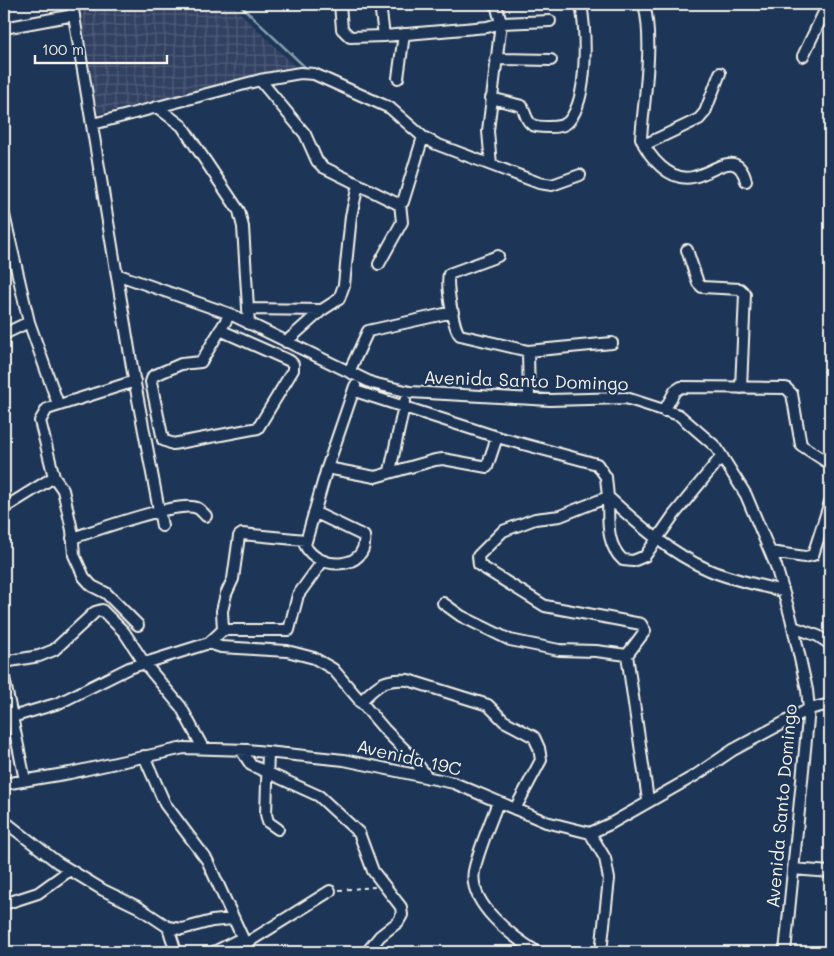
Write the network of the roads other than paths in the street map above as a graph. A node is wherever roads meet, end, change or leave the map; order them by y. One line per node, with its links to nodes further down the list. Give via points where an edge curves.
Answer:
1 (72, 4): 8 (street)
2 (340, 4): 13 (street, via 345,34 350,37)
3 (380, 4): 13 (street)
4 (496, 4): 10 (street)
5 (581, 4): 20 (street, via 584,75 578,102 569,121 560,126 533,127 519,105)
6 (644, 4): 24 (street, via 647,14 641,138)
7 (828, 4): 14 (street)
8 (74, 15): 11 (street); 22 (street)
9 (550, 21): 10 (street)
10 (501, 24): 12 (street); 15 (street)
11 (4, 28)
12 (404, 34): 13 (street); 18 (street)
13 (384, 36)
14 (802, 56)
15 (496, 59): 16 (street); 20 (street)
16 (551, 60)
17 (720, 73): 24 (street, via 705,112 699,119)
18 (398, 78)
19 (260, 80): 21 (street); 23 (street, via 300,72 314,74 390,108); 28 (street, via 304,134 317,161)
20 (491, 98): 25 (street, via 488,131)
21 (157, 108): 22 (street); 35 (street, via 182,126 239,211 243,227)
22 (93, 124): 34 (street)
23 (423, 137): 25 (street); 29 (street)
24 (644, 145): 27 (street, via 656,164 678,177 692,178 730,163 736,164)
25 (491, 165): 26 (street, via 545,185)
26 (580, 176)
27 (746, 181)
28 (358, 185): 29 (street); 36 (street, via 350,216 344,285 339,299)
29 (400, 204): 33 (street, via 402,222)
30 (5, 222): 39 (street)
31 (687, 250): 48 (street, via 698,284 702,287 740,289 745,294)
32 (498, 256): 37 (street, via 449,274)
33 (379, 264)
34 (119, 275): 38 (street, Avenida Santo Domingo); 47 (street)
35 (248, 309): 36 (street); 40 (street)
36 (322, 310): 43 (street)
37 (453, 312): 45 (street, via 460,335); 46 (street, via 368,331)
38 (230, 314): 40 (street, Avenida Santo Domingo); 41 (street)
39 (29, 322): 42 (street); 52 (street)
40 (249, 324): 43 (street, Avenida Santo Domingo)
41 (220, 330): 41 (street, via 201,362 181,364 153,376 151,382 162,440 167,443 258,428 293,370 290,361)
42 (4, 334)
43 (286, 342): 46 (street, Avenida Santo Domingo)
44 (612, 343): 45 (street)
45 (528, 352): 51 (street)
46 (352, 374): 49 (street); 50 (street, Avenida Santo Domingo, via 372,383)
47 (135, 381): 52 (street); 64 (street)
48 (741, 388): 54 (street, via 680,387); 57 (street, via 789,390 800,445)
49 (355, 391): 53 (street); 58 (street)
50 (410, 392): 51 (street, Avenida Santo Domingo); 53 (street)
51 (529, 399): 54 (street, Avenida Santo Domingo, via 626,398)
52 (58, 404): 60 (street, via 47,409 40,421)
53 (402, 406): 55 (street); 59 (street)
54 (664, 410): 56 (street, Avenida Santo Domingo, via 679,416 716,447)
55 (497, 437): 59 (street, via 486,466 443,459); 61 (street, via 597,464 606,477)
56 (722, 456): 69 (street); 71 (street, Avenida Santo Domingo, via 746,496)
57 (830, 464)
58 (327, 468): 59 (street, via 375,477); 65 (street)
59 (390, 471)
60 (54, 477): 63 (street); 68 (street, via 62,490)
61 (608, 497): 69 (street); 69 (street, via 611,543 623,560 633,562 645,556); 80 (street, via 560,516 535,519 503,531 478,556 477,561 544,606 641,624 645,632)
62 (830, 502): 71 (street, via 813,555 804,557)
63 (4, 508)
64 (160, 511): 66 (street, via 190,507 198,508); 67 (street); 68 (street)
65 (316, 513): 70 (street); 72 (street, via 364,536 365,541 360,555 350,561 340,564)
66 (206, 516)
67 (162, 526)
68 (72, 538): 75 (street, via 74,555 87,582 106,594)
69 (655, 539): 73 (street, via 709,570)
70 (305, 540): 72 (street, via 307,550); 77 (street, via 239,536 233,579 222,611)
71 (770, 552): 73 (street, Avenida Santo Domingo)
72 (322, 562): 77 (street, via 298,595 289,630)
73 (783, 591): 76 (street, Avenida Santo Domingo)
74 (443, 603): 80 (street, via 510,640 559,650)
75 (138, 625)
76 (793, 627): 79 (street); 86 (street, Avenida Santo Domingo)
77 (223, 630): 78 (street)
78 (209, 643): 82 (street); 84 (street, via 221,647 287,651 314,658 333,669)
79 (830, 644)
80 (627, 655): 96 (street)
81 (4, 662): 82 (street, via 54,650 95,612 102,610 124,632)
82 (145, 664): 87 (street, via 129,668 59,703); 88 (street, via 181,707)
83 (4, 678): 87 (street)
84 (360, 702): 93 (street); 98 (street, via 383,681 396,679 488,705 504,721 534,737 540,748 541,760)
85 (830, 704): 86 (street)
86 (808, 709): 96 (street); 102 (street, Avenida Santo Domingo)
87 (12, 717): 94 (street)
88 (203, 748): 89 (street, Avenida 19C); 91 (street, Avenida 19C, via 184,748)
89 (240, 750): 90 (street, Avenida 19C); 92 (street, via 251,765)
90 (268, 752): 92 (street); 93 (street, Avenida 19C, via 344,760)
91 (144, 756): 94 (street, Avenida 19C); 107 (street, via 165,804 207,860)
92 (268, 773): 100 (street, via 266,814 268,822); 112 (street, via 320,796 359,833 369,865 401,907 402,915 398,922)
93 (428, 778): 97 (street, Avenida 19C, via 454,783)
94 (25, 780): 95 (street, Avenida 19C)
95 (4, 784)
96 (648, 800): 101 (street)
97 (498, 802): 98 (street, Avenida 19C); 113 (street, via 474,872 475,889 498,923)
98 (515, 809): 101 (street, Avenida 19C, via 546,822)
99 (4, 820): 103 (street)
100 (278, 829)
101 (590, 833): 114 (street, via 605,858 610,879)
102 (793, 869): 104 (street); 115 (street, Avenida Santo Domingo)
103 (70, 870): 106 (street, via 38,893); 108 (street, via 138,907)
104 (830, 872)
105 (330, 891): 109 (street)
106 (4, 904)
107 (234, 920): 108 (street, via 212,921 182,929); 109 (street)
108 (168, 928): 110 (street)
109 (245, 945): 111 (street)
110 (176, 952)
111 (214, 952)
112 (367, 952)
113 (536, 952)
114 (601, 952)
115 (785, 952)

